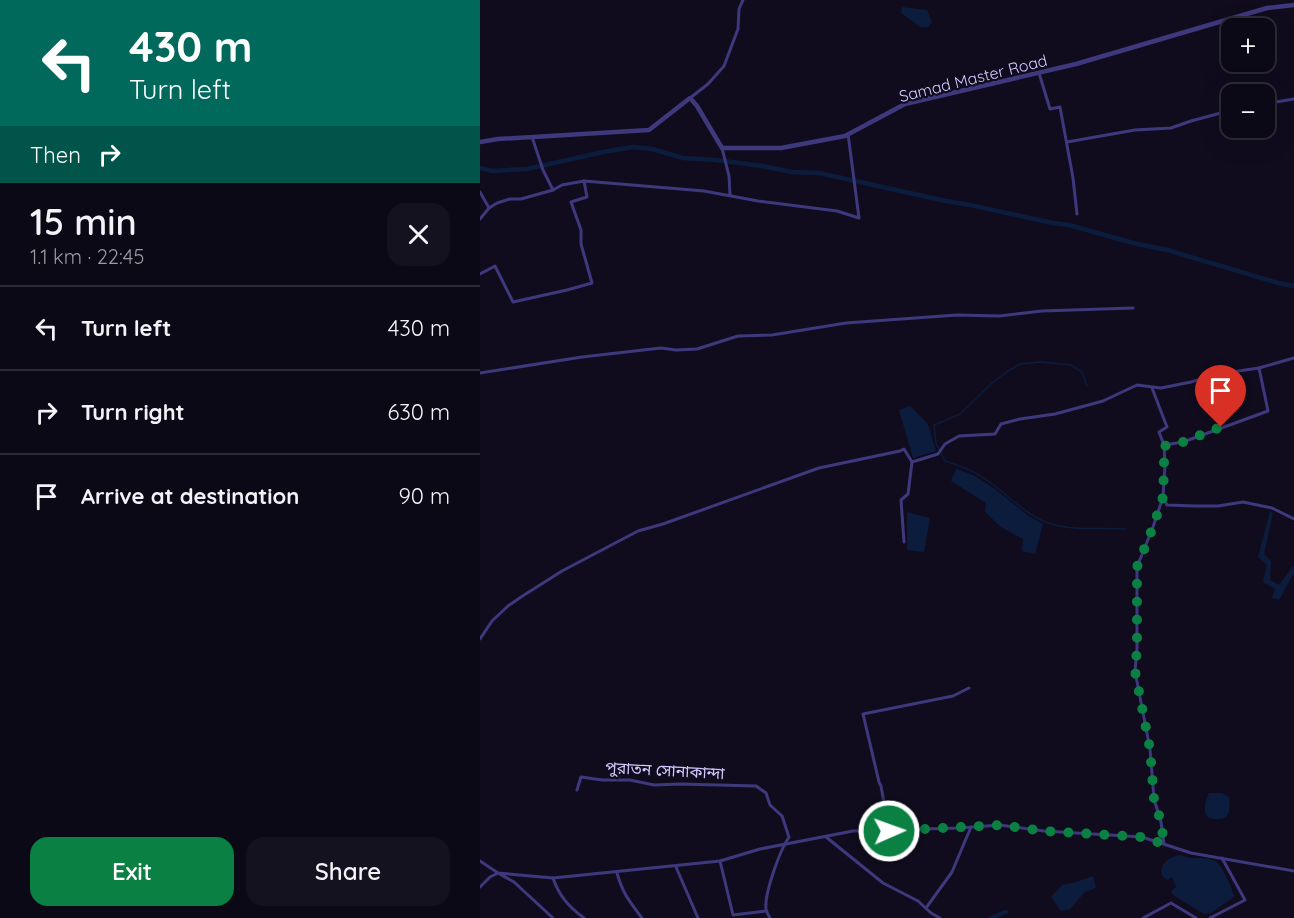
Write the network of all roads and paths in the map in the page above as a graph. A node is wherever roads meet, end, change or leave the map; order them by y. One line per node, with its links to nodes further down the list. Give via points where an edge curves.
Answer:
1 (743, 0): 4 (street, via 738,29 724,66)
2 (1294, 5): 3 (street, Samad Master Road, via 1267,8)
3 (1039, 73): 8 (street, Samad Master Road, via 905,104); 11 (street, via 1050,109 1060,107)
4 (690, 98): 9 (street, via 649,130); 12 (street)
5 (1294, 99): 6 (street)
6 (1275, 102)
7 (1221, 113): 11 (street, via 1171,128)
8 (848, 134): 12 (street, Samad Master Road, via 781,147); 16 (street, via 859,218 837,211)
9 (532, 137): 10 (street); 14 (street)
10 (480, 142)
11 (1067, 142): 18 (street)
12 (722, 151): 16 (street)
13 (584, 181): 14 (street); 16 (street); 20 (street, via 587,197 571,202 592,283 513,302 495,266)
14 (553, 190): 17 (street)
15 (480, 192): 17 (street)
16 (730, 195)
17 (489, 208): 19 (street)
18 (1077, 214)
19 (480, 219)
20 (480, 274)
21 (1132, 308): 24 (street, via 846,323 772,335 738,336 697,348 582,357)
22 (1294, 358): 23 (street)
23 (1259, 368): 25 (street); 26 (street, via 1268,411)
24 (480, 373)
25 (1152, 387): 26 (street, via 1167,427 1159,432); 27 (street, via 1137,385 1103,401 1001,424 995,434 959,436 945,444 938,454)
26 (1164, 446): 28 (street)
27 (912, 462): 30 (street, via 908,494 901,500); 31 (street, via 904,448 819,468 638,531 562,571 508,606)
28 (1163, 497): 29 (street, via 1167,505 1218,506 1243,502 1272,508); 37 (street, via 1137,567 1135,671)
29 (1294, 519)
30 (904, 542)
31 (480, 639)
32 (969, 688): 35 (street, via 953,696 864,714)
33 (578, 790): 38 (street, পুরাতন সোনাকান্দা, via 581,777 654,785 756,786 782,816 789,837)
34 (971, 827): 35 (street); 37 (street, via 1000,825 1142,837); 48 (street, via 952,872)
35 (889, 831): 36 (street, via 854,831)
36 (826, 837): 38 (street); 48 (street, via 883,884)
37 (1164, 844): 39 (street)
38 (783, 846): 41 (street); 49 (street, পুরাতন সোনাকান্দা)
39 (1221, 858): 43 (street); 58 (street, via 1245,900)
40 (480, 861): 44 (street)
41 (720, 861): 42 (street); 49 (street, via 733,915)
42 (676, 867): 45 (street); 53 (street)
43 (1294, 871)
44 (498, 873): 46 (street); 47 (street); 50 (street, via 514,882)
45 (617, 873): 46 (street); 52 (street, via 627,899)
46 (554, 878): 51 (street, via 561,896)
47 (480, 887)
48 (926, 908): 55 (street)
49 (766, 911): 54 (street)
50 (553, 918)
51 (584, 918)
52 (642, 918)
53 (698, 918)
54 (770, 918)
55 (940, 918)
56 (1143, 918): 57 (street, via 1171,903)
57 (1196, 918)
58 (1210, 918)

